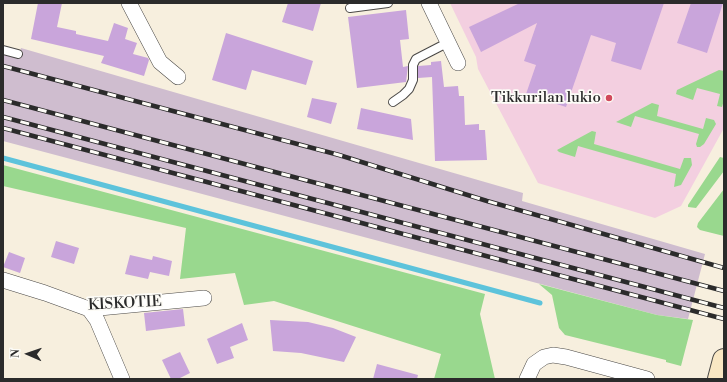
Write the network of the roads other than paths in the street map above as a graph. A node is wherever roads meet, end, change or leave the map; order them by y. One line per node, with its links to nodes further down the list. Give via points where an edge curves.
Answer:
1 (129, 3): 9 (street, via 160,62)
2 (388, 3): 4 (lane)
3 (429, 3): 5 (street)
4 (350, 8)
5 (447, 42): 8 (street); 10 (lane, via 416,59 409,89)
6 (3, 50): 7 (lane)
7 (18, 54)
8 (458, 62)
9 (178, 77)
10 (392, 102)
11 (3, 280): 13 (street, KISKOTIE)
12 (204, 298): 13 (street, KISKOTIE)
13 (88, 309): 16 (street, via 97,320)
14 (724, 360): 19 (main road)
15 (630, 377): 17 (street, via 553,355 544,357 534,364); 18 (street)
16 (122, 379)
17 (527, 379)
18 (647, 379)
19 (719, 379)

